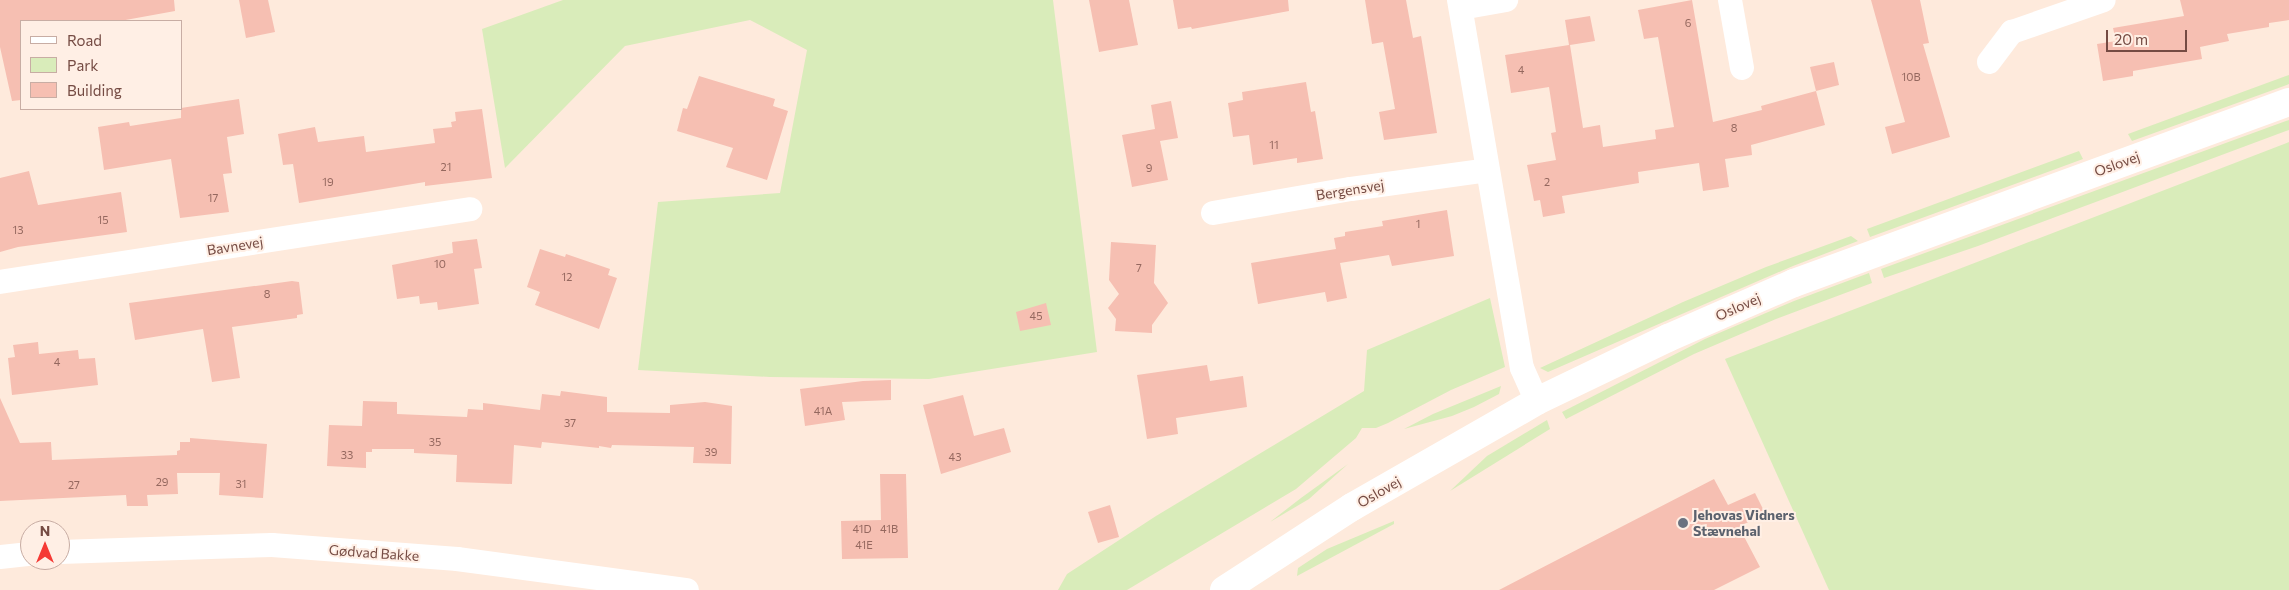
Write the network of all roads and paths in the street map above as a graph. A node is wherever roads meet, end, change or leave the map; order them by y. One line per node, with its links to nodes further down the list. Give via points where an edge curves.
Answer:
1 (1506, 0): 4 (street)
2 (1730, 0): 6 (street)
3 (2104, 0): 5 (street, via 2012,32)
4 (1460, 4): 8 (street)
5 (1989, 62)
6 (1742, 68)
7 (2289, 102): 12 (street, Oslovej, via 1794,283 1668,338)
8 (1488, 170): 10 (street, Bergensvej); 12 (street, via 1522,368)
9 (470, 209): 11 (street, Bavnevej)
10 (1213, 213)
11 (0, 282)
12 (1537, 401): 18 (street, Oslovej, via 1352,508)
13 (70, 552): 16 (street, Gødvad Bakke, via 272,545 457,559)
14 (20, 555): 15 (street)
15 (0, 557)
16 (642, 587): 17 (street, Gødvad Bakke)
17 (687, 590)
18 (1224, 590)

